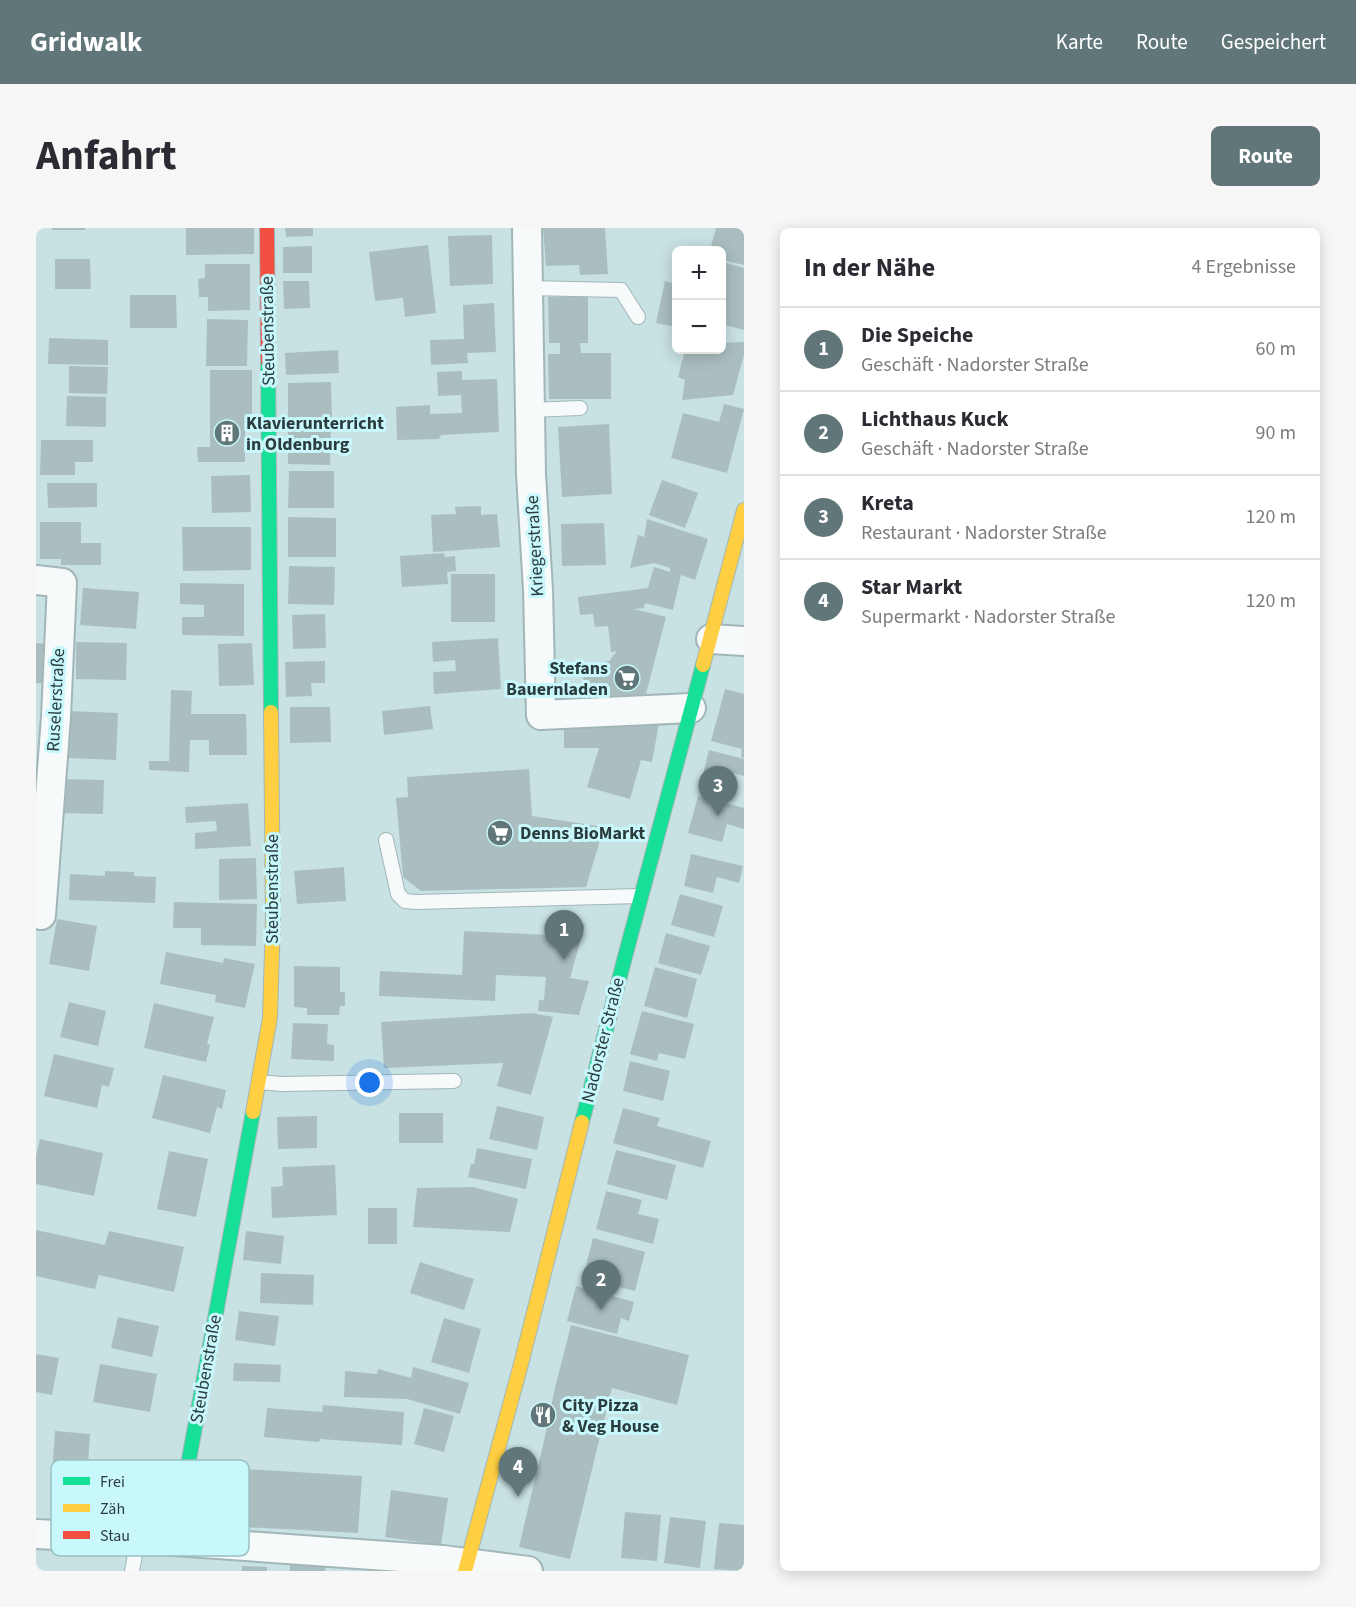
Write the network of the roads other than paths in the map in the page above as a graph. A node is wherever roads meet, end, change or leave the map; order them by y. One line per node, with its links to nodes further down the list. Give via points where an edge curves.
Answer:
1 (267, 228): 16 (street, Steubenstraße, via 273,946 270,1018)
2 (527, 228): 3 (street, Kriegerstraße)
3 (528, 288): 4 (lane, via 621,290); 6 (street, Kriegerstraße)
4 (638, 316)
5 (580, 408): 6 (lane)
6 (530, 410): 11 (street, Kriegerstraße, via 541,715)
7 (744, 510): 9 (street, Nadorster Straße)
8 (36, 580): 14 (street, Ruselerstraße, via 62,583)
9 (711, 639): 10 (street); 11 (street, Nadorster Straße)
10 (744, 641)
11 (691, 708): 13 (street, Nadorster Straße)
12 (386, 840): 13 (lane, via 398,894 405,901)
13 (641, 896): 22 (street, Nadorster Straße)
14 (41, 915)
15 (454, 1081): 16 (lane)
16 (259, 1082): 17 (street, Steubenstraße)
17 (189, 1460)
18 (36, 1533): 19 (street)
19 (51, 1534)
20 (249, 1548): 22 (street)
21 (135, 1556): 23 (lane)
22 (466, 1567): 24 (street)
23 (132, 1571)
24 (528, 1571)

